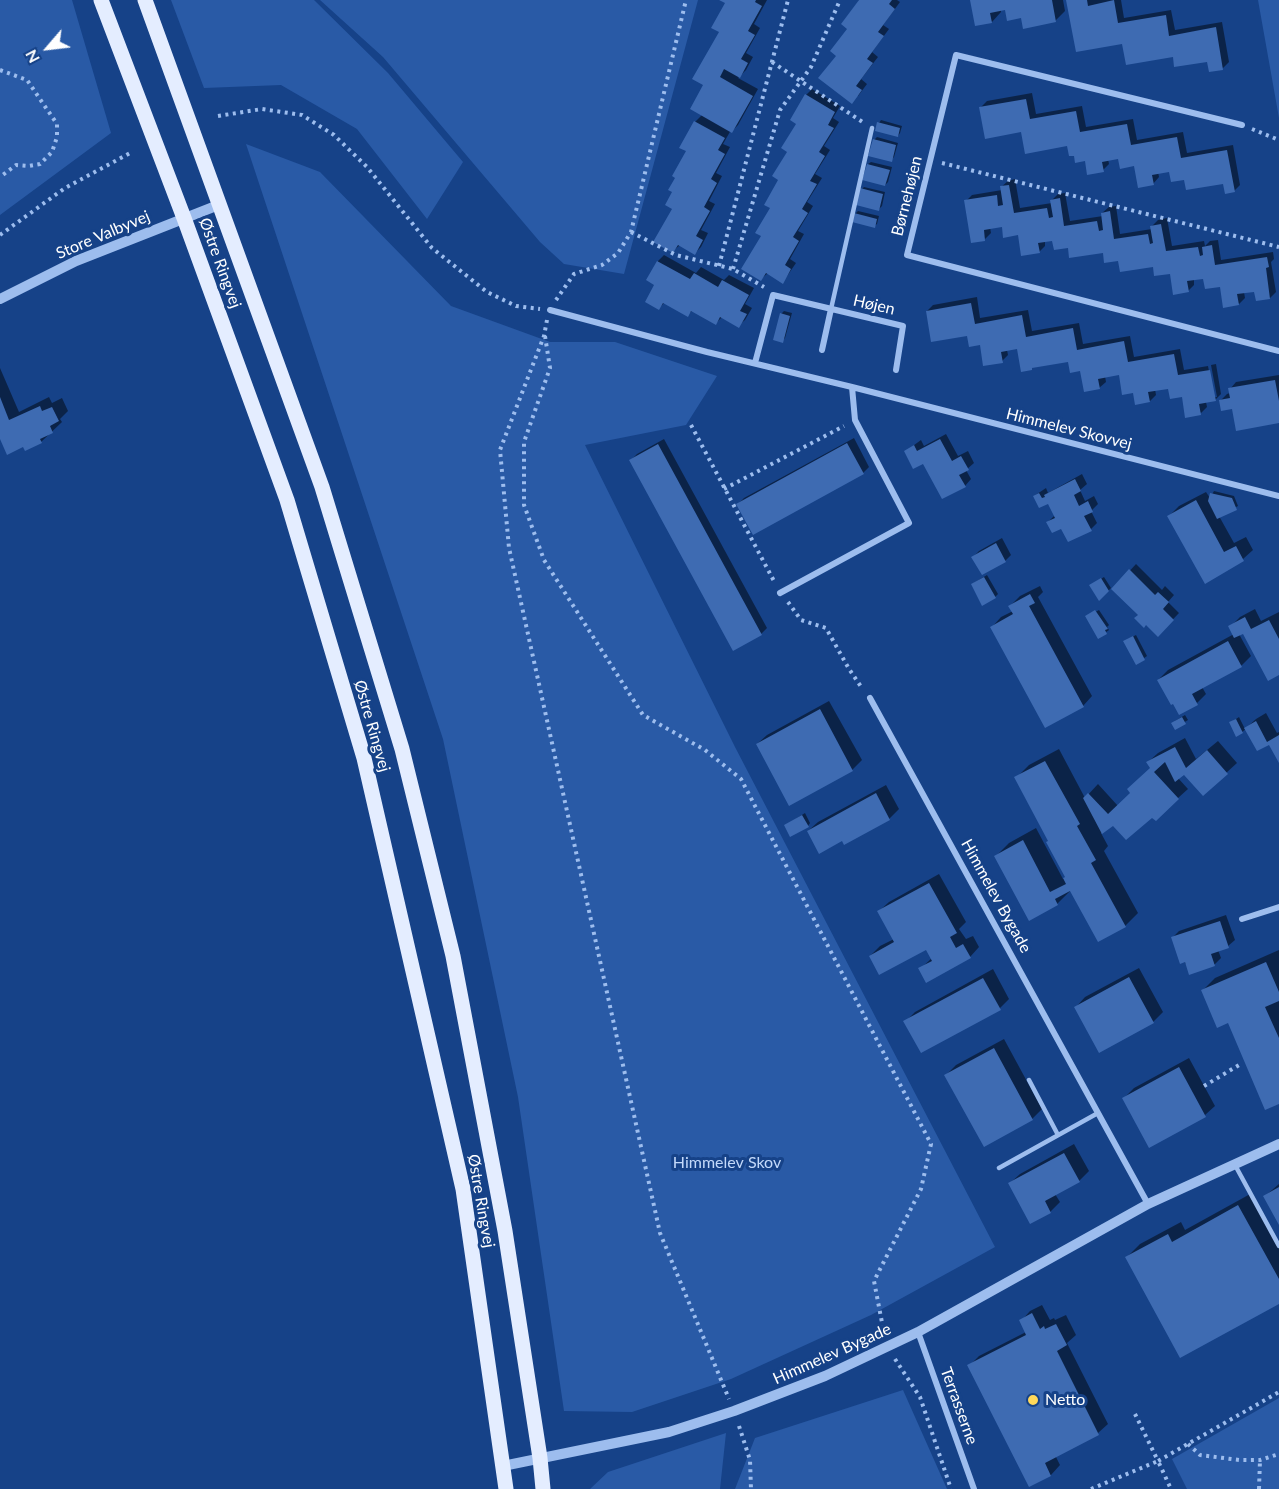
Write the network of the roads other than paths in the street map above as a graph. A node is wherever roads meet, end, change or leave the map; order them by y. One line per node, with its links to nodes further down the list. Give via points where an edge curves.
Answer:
1 (101, 0): 6 (main road, Østre Ringvej)
2 (145, 0): 5 (main road, Østre Ringvej)
3 (1242, 125): 11 (street, Børnehøjen, via 956,55 907,255)
4 (872, 128): 8 (lane)
5 (221, 204): 6 (street, Store Valbyvej); 29 (main road, Østre Ringvej, via 322,487 402,748 456,967 505,1231)
6 (184, 218): 7 (street, Store Valbyvej, via 76,261); 30 (main road, Østre Ringvej, via 287,500 364,758 463,1189)
7 (0, 299)
8 (831, 309): 10 (street, Højen); 12 (street, Højen, via 773,295); 13 (street, Højen, via 903,326)
9 (550, 310): 12 (street, Himmelev Skovvej)
10 (822, 350)
11 (1279, 351)
12 (754, 363): 14 (street, Himmelev Skovvej)
13 (896, 370)
14 (852, 387): 15 (street, Himmelev Skovvej); 16 (street, via 855,420 909,523)
15 (1279, 496)
16 (780, 593)
17 (870, 698): 21 (street, Himmelev Bygade)
18 (1279, 907): 19 (street)
19 (1242, 919)
20 (1029, 1080): 22 (lane)
21 (1098, 1113): 22 (lane); 26 (street, Himmelev Bygade)
22 (1058, 1135): 25 (lane)
23 (1279, 1144): 24 (street, Himmelev Bygade)
24 (1235, 1165): 26 (street, Himmelev Bygade); 27 (lane)
25 (999, 1168)
26 (1148, 1204): 28 (street, Himmelev Bygade)
27 (1279, 1246)
28 (918, 1332): 29 (street, Himmelev Bygade, via 825,1376 734,1411 669,1432); 33 (street, Terrasserne)
29 (540, 1458): 30 (street, Himmelev Bygade); 32 (main road, Østre Ringvej)
30 (503, 1466): 31 (main road, Østre Ringvej)
31 (506, 1489)
32 (543, 1489)
33 (974, 1489)

